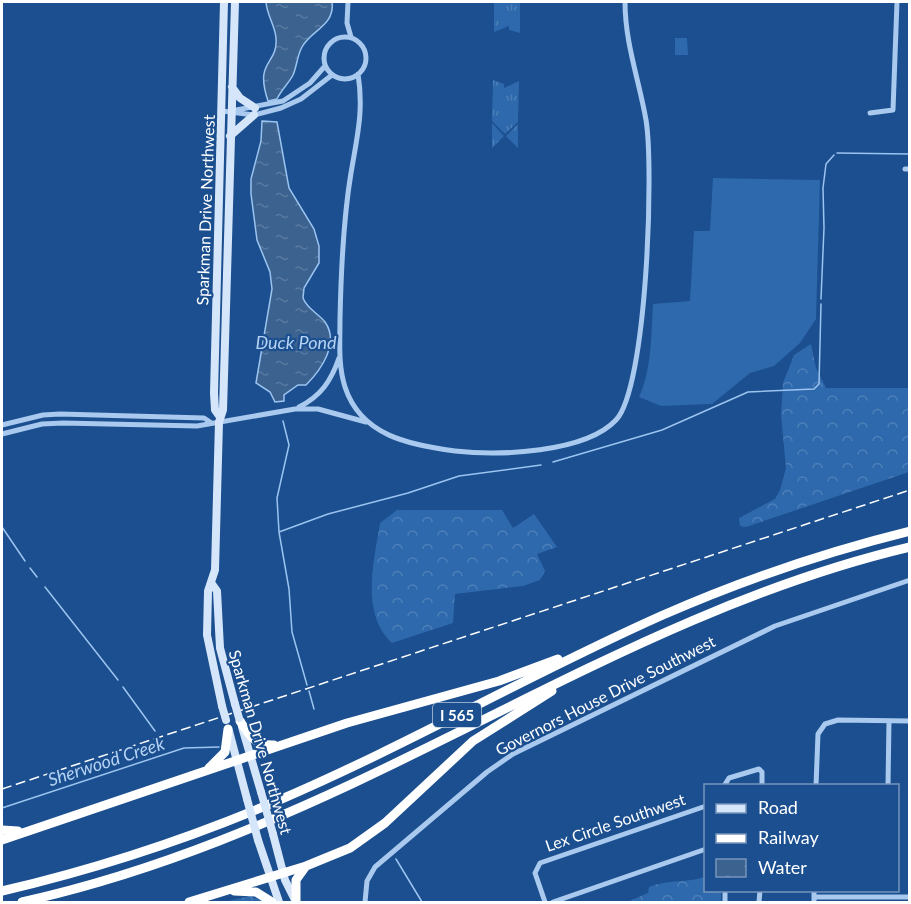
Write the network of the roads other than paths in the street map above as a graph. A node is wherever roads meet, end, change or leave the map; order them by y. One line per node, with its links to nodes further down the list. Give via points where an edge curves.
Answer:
1 (224, 2): 16 (main road, Sparkman Drive Northwest)
2 (235, 2): 13 (main road, Sparkman Drive Northwest)
3 (348, 2): 6 (street)
4 (625, 2): 23 (street, via 627,39 646,119 648,148 645,296 632,383 624,409 604,430 579,440 546,448 492,452 431,448 395,439)
5 (897, 2): 17 (street, via 893,110)
6 (347, 23): 7 (street); 8 (street)
7 (342, 36): 8 (street); 9 (street, via 324,51)
8 (351, 37): 10 (street, via 365,50 366,59)
9 (325, 66): 11 (street); 15 (street, via 299,92)
10 (358, 74): 12 (street); 14 (street)
11 (332, 75): 12 (street); 15 (street, via 301,99 281,108)
12 (351, 78): 14 (street)
13 (232, 86): 15 (main road); 16 (main road, Sparkman Drive Northwest)
14 (361, 98): 19 (street, via 362,120 351,174 343,250)
15 (254, 111): 16 (street); 18 (main road)
16 (226, 112): 18 (main road, Sparkman Drive Northwest); 21 (main road, Sparkman Drive Northwest, via 214,393)
17 (870, 113)
18 (230, 136): 21 (main road, Sparkman Drive Northwest)
19 (340, 357): 20 (street, via 326,387); 23 (street, via 349,397)
20 (295, 409): 21 (street); 23 (street, via 334,411)
21 (220, 419): 22 (street); 29 (main road, Sparkman Drive Northwest)
22 (210, 422): 24 (street, via 204,418 60,414); 25 (street, via 197,426 42,424)
23 (368, 422)
24 (2, 425)
25 (2, 434)
26 (909, 531): 30 (highway, I 565, via 738,585)
27 (909, 547): 31 (highway, I 565, via 793,581)
28 (909, 580): 62 (street, Governors House Drive Southwest, via 762,632 506,758 375,867 367,881)
29 (212, 584): 32 (main road, Sparkman Drive Northwest, bridge, via 217,591 220,648); 35 (main road, Sparkman Drive Northwest, bridge, via 208,591 207,636)
30 (598, 646): 36 (highway, via 499,681 380,713); 52 (highway, I 565, via 239,817 121,859)
31 (581, 671): 49 (highway, via 473,741 363,840); 57 (highway, I 565, via 340,788 220,841 141,869)
32 (240, 719): 36 (highway, via 259,743); 37 (main road, Sparkman Drive Northwest)
33 (889, 721): 34 (street); 42 (street, via 838,720 825,724 818,737); 43 (street)
34 (909, 721)
35 (227, 725): 38 (main road, Sparkman Drive Northwest); 39 (highway, via 224,753)
36 (289, 743): 37 (highway)
37 (250, 756): 38 (highway); 50 (main road, Sparkman Drive Northwest, bridge)
38 (236, 762): 39 (highway); 51 (main road, Sparkman Drive Northwest, bridge)
39 (208, 770): 46 (highway)
40 (725, 784): 41 (street, via 729,778 759,769)
41 (762, 784)
42 (816, 784)
43 (888, 784)
44 (704, 806): 63 (street, Lex Circle Southwest, via 540,863 535,873)
45 (2, 830): 46 (highway)
46 (26, 831): 47 (highway)
47 (2, 840)
48 (704, 849): 64 (street)
49 (306, 866): 50 (highway); 61 (highway, via 296,880)
50 (283, 873): 51 (highway); 61 (main road, Sparkman Drive Northwest)
51 (268, 877): 53 (highway); 60 (main road, Sparkman Drive Northwest)
52 (2, 891)
53 (223, 892): 58 (highway); 59 (highway, via 252,891)
54 (886, 894): 55 (street); 56 (street)
55 (814, 897)
56 (909, 897)
57 (22, 903)
58 (189, 903)
59 (272, 903)
60 (279, 903)
61 (296, 903)
62 (365, 903)
63 (545, 903)
64 (553, 903)

